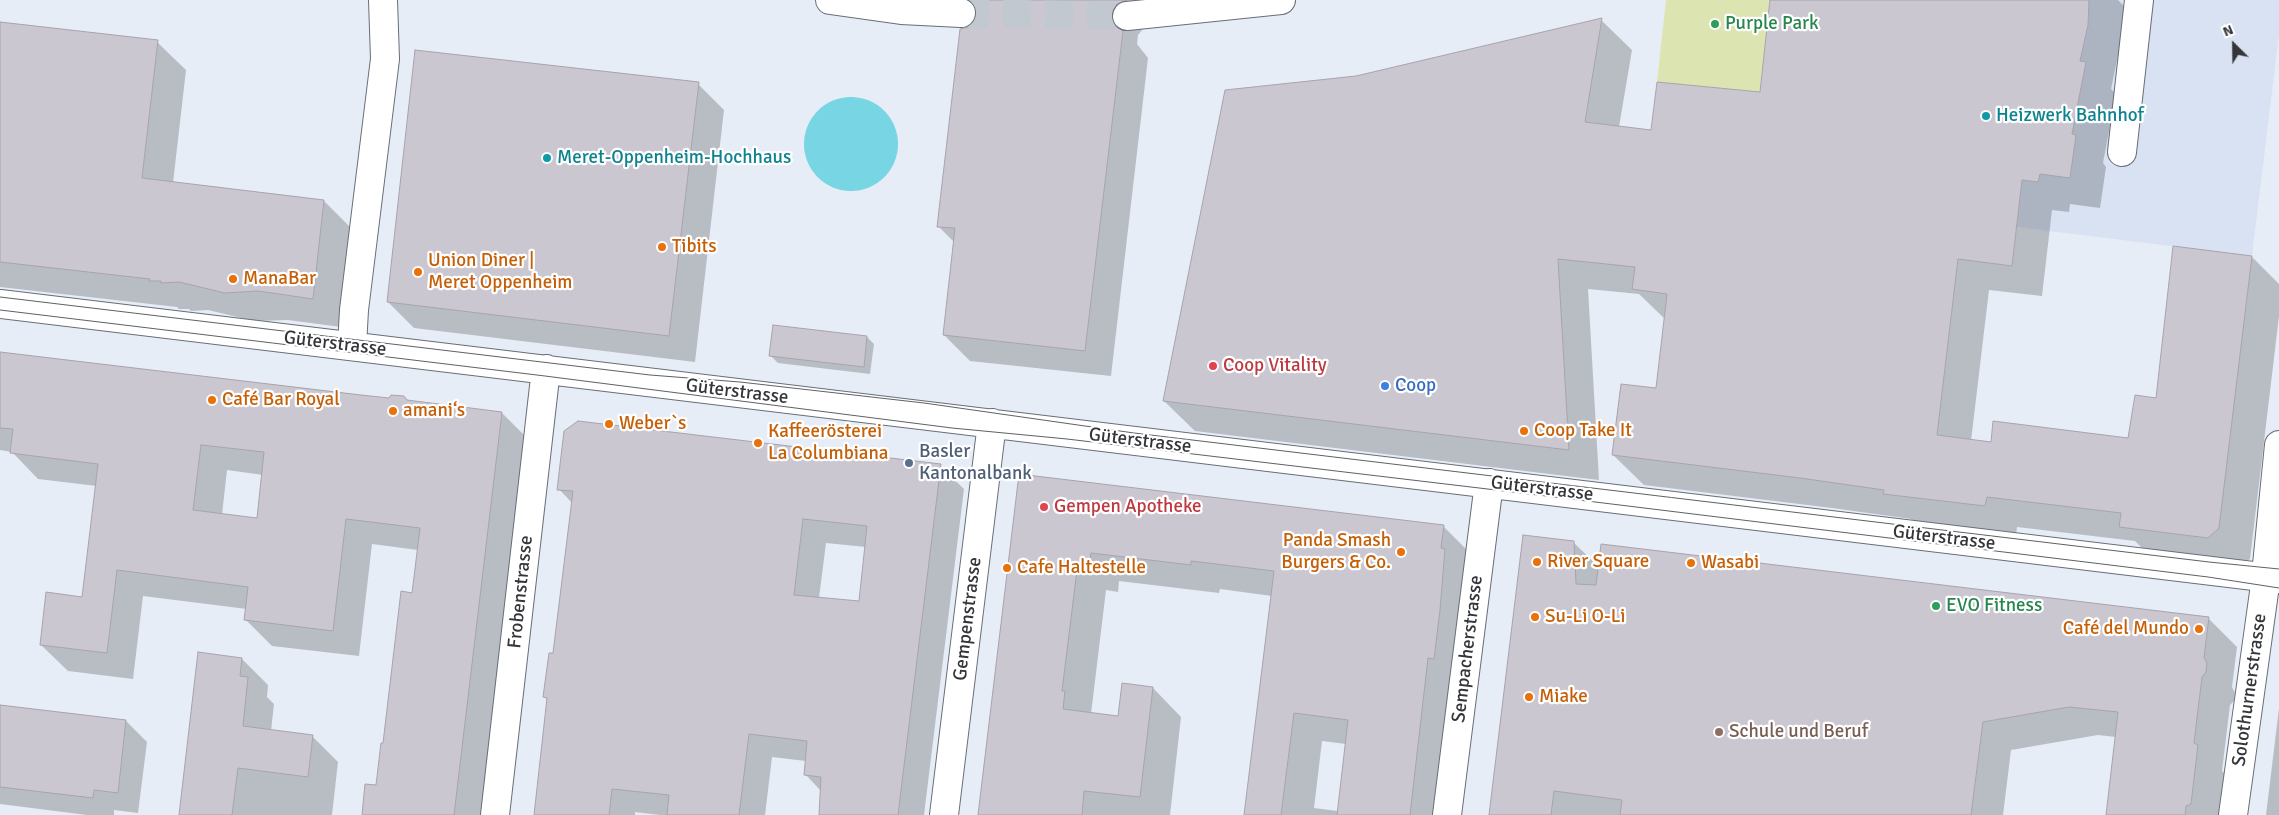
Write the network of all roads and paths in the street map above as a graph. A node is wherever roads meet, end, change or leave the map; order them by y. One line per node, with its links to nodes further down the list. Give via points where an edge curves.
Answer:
1 (383, 0): 9 (street, via 384,59)
2 (830, 0): 5 (street, via 901,10)
3 (1281, 0): 6 (street)
4 (2139, 0): 7 (street)
5 (961, 13)
6 (1127, 16)
7 (2122, 152)
8 (0, 304): 9 (street, Güterstrasse)
9 (352, 346): 10 (street, Güterstrasse)
10 (546, 369): 11 (street, Güterstrasse); 15 (street, Frobenstrasse)
11 (992, 423): 13 (street, Güterstrasse); 16 (street, Gempenstrasse)
12 (2279, 445): 14 (street, Solothurnerstrasse)
13 (1489, 483): 14 (street, Güterstrasse); 17 (street, Sempacherstrasse)
14 (2272, 578): 18 (street, Solothurnerstrasse)
15 (495, 815)
16 (944, 815)
17 (1446, 815)
18 (2233, 815)

